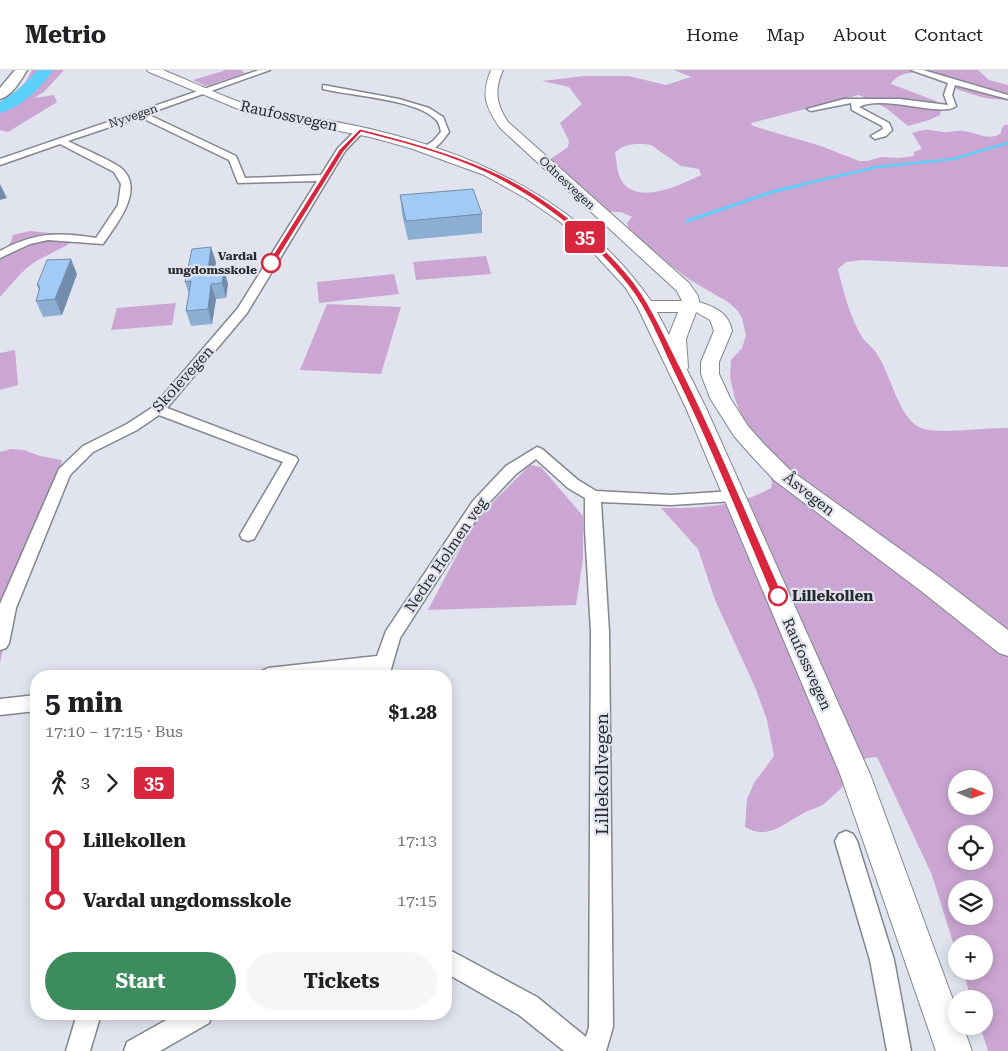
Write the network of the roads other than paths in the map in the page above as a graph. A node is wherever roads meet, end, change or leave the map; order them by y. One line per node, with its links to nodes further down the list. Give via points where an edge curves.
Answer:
1 (21, 70): 9 (main road)
2 (153, 70): 8 (main road, Raufossvegen)
3 (266, 70): 8 (street, Nyvegen)
4 (498, 70): 21 (main road, Odnesvegen, via 490,89 490,100 504,125 685,289 690,296)
5 (915, 70): 6 (street)
6 (952, 82): 10 (street); 11 (street, via 948,95 952,106 948,108 900,101)
7 (326, 87): 17 (street, via 412,104 437,115 445,132)
8 (202, 91): 13 (street, Nyvegen); 14 (main road, Raufossvegen, via 252,110)
9 (3, 92)
10 (1008, 97)
11 (862, 102): 12 (street, via 844,101); 15 (street, via 855,108 888,130)
12 (811, 109)
13 (141, 114): 16 (street, Nyvegen); 19 (street, via 233,158 241,181)
14 (360, 131): 17 (main road, Raufossvegen); 19 (street, Skolevegen, via 341,150)
15 (875, 136)
16 (60, 141): 18 (street, Nyvegen); 20 (street, via 118,170 126,184 123,205 100,242 62,236 39,237)
17 (427, 149): 22 (main road, Raufossvegen, via 489,172 564,218 631,284)
18 (0, 162)
19 (324, 178): 24 (street, Skolevegen, via 243,310)
20 (0, 255)
21 (688, 310): 22 (main road, via 675,319); 23 (main road, via 678,339); 29 (main road, Åsvegen, via 714,315 723,325 710,362 710,374 720,398 756,448 782,475)
22 (649, 312): 23 (main road, Raufossvegen)
23 (679, 374): 26 (main road, Raufossvegen)
24 (158, 410): 27 (street, via 290,460); 28 (street, Skolevegen, via 88,449 64,473 8,608)
25 (594, 496): 26 (street, via 671,500); 30 (street, Nedre Holmen veg, via 573,484 537,452 511,470 478,505 392,636); 40 (street, Lillekollvegen, via 594,562 600,625 601,810 601,1027)
26 (734, 496): 42 (main road, Raufossvegen, via 855,774)
27 (248, 535)
28 (0, 643)
29 (1008, 645)
30 (381, 670)
31 (30, 704): 32 (street)
32 (0, 707)
33 (846, 841): 41 (street, via 882,960)
34 (452, 963): 39 (street, via 528,1006)
35 (87, 1020): 37 (street)
36 (190, 1020): 38 (street)
37 (78, 1051)
38 (136, 1051)
39 (584, 1051)
40 (594, 1051)
41 (899, 1051)
42 (954, 1051)

